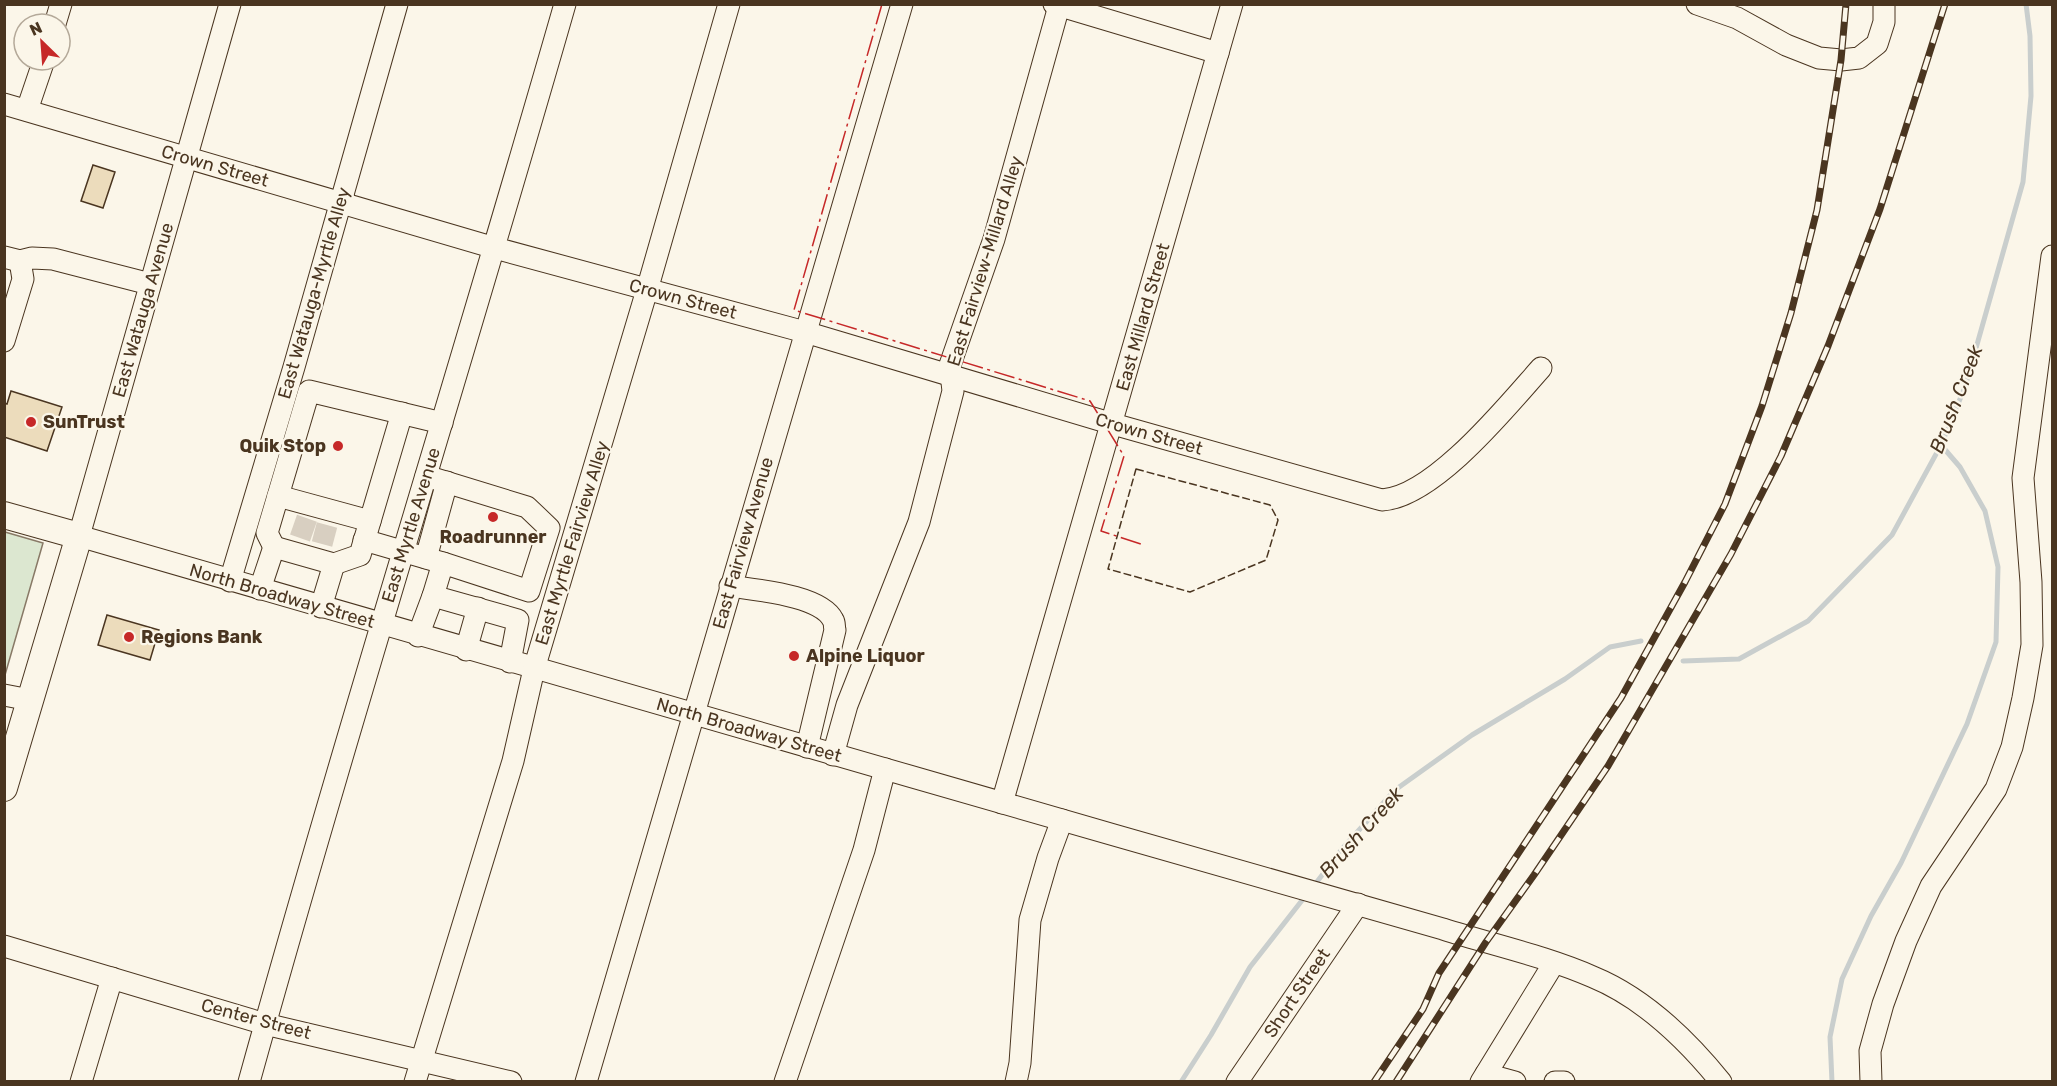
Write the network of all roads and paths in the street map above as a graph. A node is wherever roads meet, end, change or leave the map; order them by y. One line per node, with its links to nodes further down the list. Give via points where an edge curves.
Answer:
1 (230, 4): 14 (street, East Watauga Avenue)
2 (397, 4): 15 (street, East Watauga-Myrtle Alley)
3 (565, 4): 16 (street, East Myrtle Avenue)
4 (729, 4): 20 (street, East Myrtle Fairview Alley)
5 (902, 4): 21 (street, East Fairview Avenue)
6 (1232, 4): 10 (street, East Millard Street)
7 (1696, 4): 8 (street, via 1737,18 1819,58 1841,60 1859,58 1877,44 1884,22)
8 (1884, 4)
9 (1057, 5): 10 (street); 24 (street, East Fairview-Millard Alley, via 994,239 950,365)
10 (1218, 53): 27 (street, East Millard Street)
11 (40, 72): 13 (street)
12 (4, 104): 13 (street, Crown Street)
13 (27, 110): 14 (street, Crown Street)
14 (186, 157): 15 (street, Crown Street); 19 (street, East Watauga Avenue)
15 (339, 202): 16 (street, Crown Street); 39 (street, East Watauga-Myrtle Alley)
16 (495, 248): 20 (street, Crown Street); 26 (street, East Myrtle Avenue)
17 (2052, 256): 81 (street, via 2023,478 2032,645 2023,698 2012,747 1996,789 1930,886 1906,941 1882,1004 1870,1051)
18 (12, 259): 19 (street, via 52,259); 22 (street, via 22,279)
19 (150, 284): 34 (street, East Watauga Avenue)
20 (647, 290): 21 (street, Crown Street); 44 (street, East Myrtle Fairview Alley)
21 (805, 332): 24 (street, Crown Street); 40 (street, East Fairview Avenue)
22 (4, 341)
23 (1541, 368): 27 (street, Crown Street, via 1462,453 1426,482 1390,500 1360,496)
24 (950, 375): 27 (street, Crown Street); 57 (street, East Fairview-Millard Alley, via 953,391 919,522 847,705)
25 (402, 413): 26 (street); 30 (street, via 309,391); 33 (street)
26 (442, 423): 28 (street, East Myrtle Avenue)
27 (1113, 424): 60 (street, East Millard Street)
28 (426, 476): 29 (street); 37 (street, East Myrtle Avenue)
29 (447, 482): 38 (street); 42 (street, via 527,507 549,528)
30 (278, 496): 32 (street); 36 (street, via 267,533)
31 (4, 515): 34 (main road, North Broadway Street)
32 (303, 529): 35 (street); 35 (street); 36 (street)
33 (367, 531): 35 (street); 35 (street, via 360,555); 37 (street)
34 (79, 536): 39 (street, North Broadway Street); 54 (main road, East Watauga Avenue)
35 (327, 540): 45 (street)
36 (274, 547): 41 (street)
37 (403, 551): 38 (street); 48 (street, East Myrtle Avenue)
38 (434, 560): 42 (street); 43 (street)
39 (230, 581): 41 (street, North Broadway Street)
40 (730, 586): 55 (street, East Fairview Avenue); 56 (street, via 812,603 833,620 835,630)
41 (260, 588): 45 (street, North Broadway Street)
42 (529, 591): 44 (street); 47 (street)
43 (433, 596): 46 (street); 49 (street)
44 (555, 600): 52 (street, East Myrtle Fairview Alley)
45 (321, 607): 48 (street, North Broadway Street)
46 (478, 608): 47 (street); 50 (street)
47 (518, 620): 51 (street)
48 (381, 625): 49 (street, North Broadway Street); 66 (street, East Myrtle Avenue)
49 (417, 636): 50 (street, North Broadway Street)
50 (466, 650): 51 (street, North Broadway Street)
51 (510, 662): 52 (street, North Broadway Street)
52 (534, 669): 55 (street, North Broadway Street); 67 (street, East Myrtle Fairview Alley, via 513,761)
53 (4, 694): 54 (street)
54 (30, 700): 59 (main road, East Watauga Avenue)
55 (692, 714): 56 (street, North Broadway Street); 73 (street, East Fairview Avenue)
56 (807, 747): 57 (street, North Broadway Street)
57 (833, 754): 58 (street, North Broadway Street)
58 (885, 769): 60 (street, North Broadway Street); 74 (street, via 864,850)
59 (4, 788)
60 (1002, 803): 61 (street, North Broadway Street)
61 (1062, 820): 62 (street, North Broadway Street); 75 (street, via 1030,920)
62 (1358, 904): 64 (street, North Broadway Street); 76 (street, Short Street)
63 (4, 946): 65 (street, Center Street)
64 (1554, 963): 68 (street); 80 (street, North Broadway Street, via 1597,979 1642,1005 1688,1045)
65 (112, 978): 66 (street, Center Street); 69 (street)
66 (265, 1024): 67 (street, Center Street); 70 (street, East Myrtle Avenue)
67 (421, 1061): 71 (street, East Myrtle Fairview Alley); 72 (street, Center Street)
68 (1484, 1078): 77 (street)
69 (81, 1082)
70 (249, 1082)
71 (415, 1082)
72 (511, 1082)
73 (586, 1082)
74 (785, 1082)
75 (1016, 1082)
76 (1237, 1082)
77 (1515, 1082)
78 (1555, 1082): 79 (street)
79 (1564, 1082)
80 (1721, 1082)
81 (1871, 1082)

